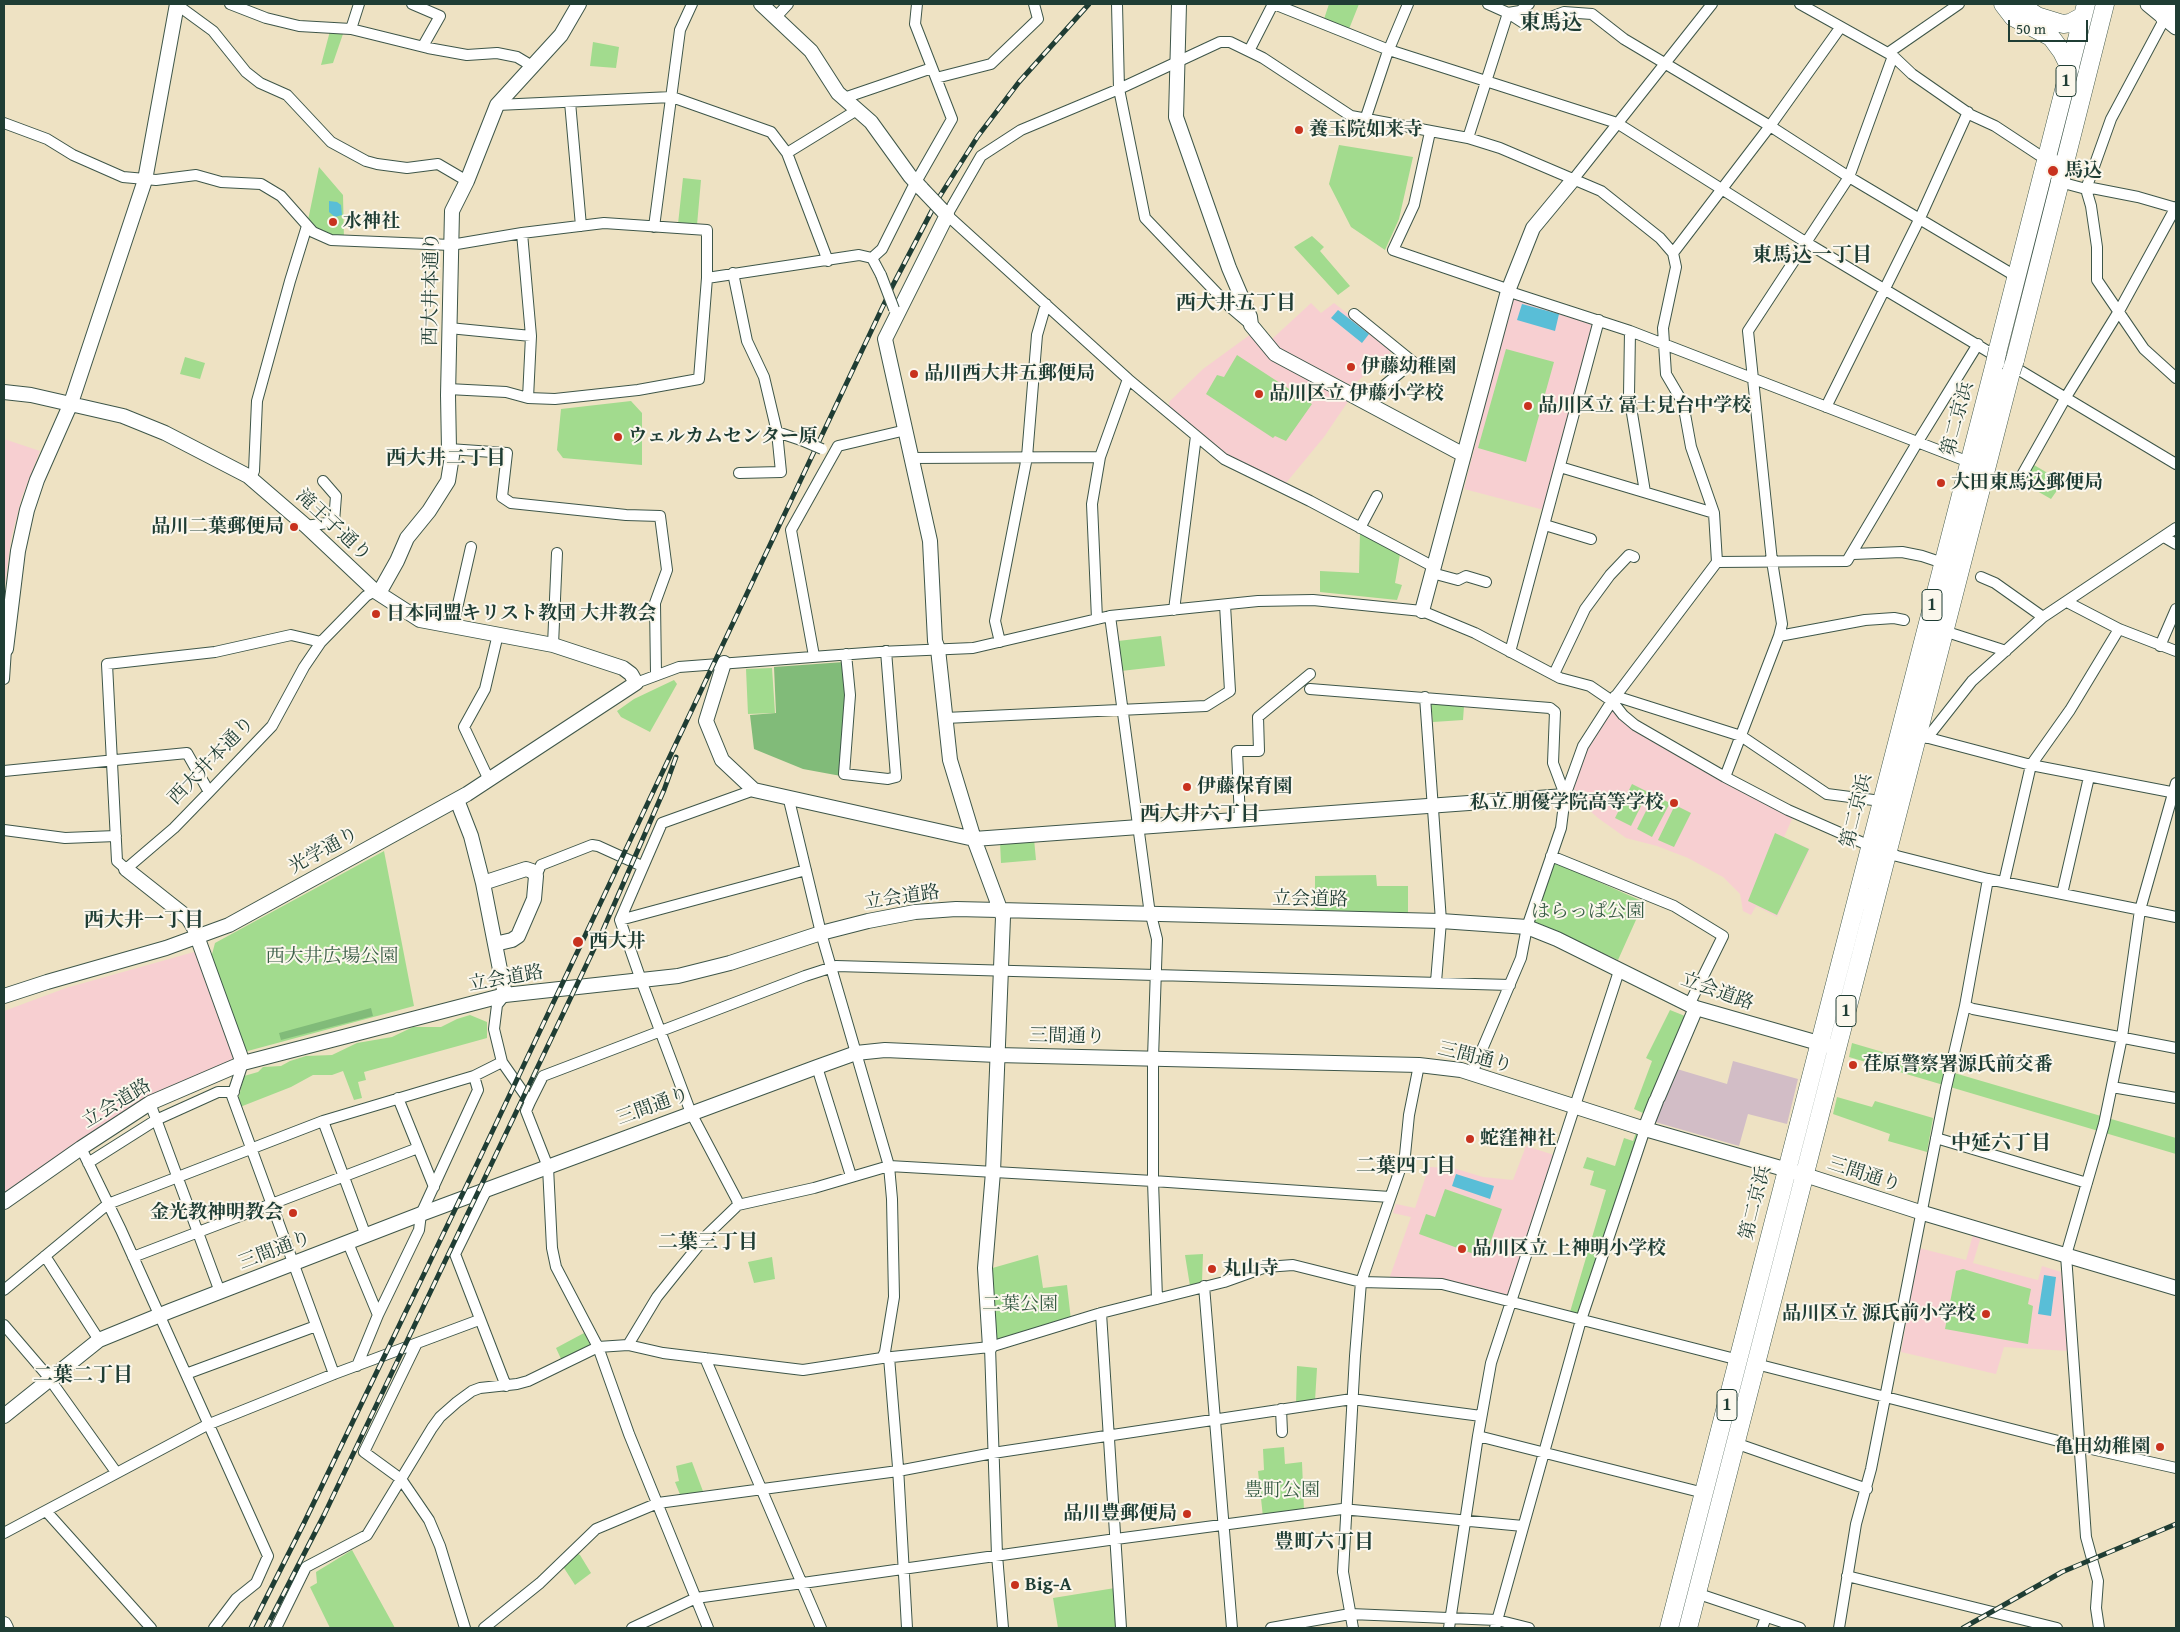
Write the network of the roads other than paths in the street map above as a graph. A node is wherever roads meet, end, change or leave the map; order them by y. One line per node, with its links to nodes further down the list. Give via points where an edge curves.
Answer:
1 (177, 4): 59 (street); 61 (street, via 213,31 246,72 260,83 287,95 332,142 366,161 407,168 438,164)
2 (230, 4): 30 (street, via 266,18 300,26)
3 (359, 4): 30 (street)
4 (412, 4): 31 (street, via 440,16)
5 (579, 4): 37 (street, 西大井本通り, via 561,35)
6 (692, 4): 42 (street, via 680,30)
7 (761, 4): 28 (street)
8 (788, 4): 28 (street)
9 (917, 4): 39 (street, via 915,24)
10 (1034, 4): 39 (street, via 1038,19 990,64)
11 (1117, 4): 41 (street)
12 (1179, 4): 35 (street)
13 (1274, 4): 32 (street); 33 (street)
14 (1408, 4): 32 (street)
15 (1488, 4): 27 (street)
16 (1529, 4): 27 (street, via 1520,11)
17 (1712, 4): 36 (street)
18 (1800, 4): 24 (street)
19 (1959, 4): 34 (street)
20 (2002, 4): 38 (highway, via 2014,17 2051,37)
21 (2019, 4): 25 (highway, via 2037,16 2063,24 2070,23)
22 (2105, 4): 56 (highway, 第二京浜 / 1)
23 (2148, 4): 26 (main road)
24 (1817, 8): 29 (street)
25 (2085, 10): 38 (highway, 第二京浜 / 1)
26 (2173, 12): 65 (street, via 2111,119)
27 (1508, 13): 36 (street, via 1525,24 1564,12 1592,14); 40 (street)
28 (776, 17): 43 (street, via 811,51)
29 (1840, 28): 34 (street); 51 (street)
30 (351, 29): 31 (street)
31 (423, 46): 37 (street, via 467,55 498,53 517,57)
32 (1389, 50): 40 (street); 48 (street)
33 (1249, 51): 35 (street, via 1230,42 1220,42); 48 (street, via 1351,116)
34 (1890, 54): 47 (street, via 1912,74); 58 (street)
35 (1177, 63): 41 (street); 88 (street, via 1176,117)
36 (1665, 64): 50 (street); 51 (street)
37 (532, 66): 45 (street, 西大井本通り)
38 (2070, 68): 55 (highway, 第二京浜 / 1)
39 (934, 73): 43 (street); 63 (street, via 952,119)
40 (1487, 80): 50 (street); 53 (street)
41 (1119, 89): 67 (street, via 1021,130 981,156); 88 (street, via 1145,218)
42 (672, 97): 44 (street); 54 (street, via 771,132); 71 (street)
43 (844, 98): 46 (street)
44 (570, 102): 45 (street); 70 (street)
45 (497, 105): 61 (street, 西大井本通り)
46 (857, 110): 54 (street); 63 (street, via 871,122)
47 (1968, 112): 55 (street); 68 (street)
48 (1365, 120): 52 (street)
49 (4, 123): 59 (street, via 48,139 73,155 123,177)
50 (1617, 123): 60 (street); 64 (street)
51 (1770, 126): 58 (street); 64 (street)
52 (1430, 132): 53 (street); 82 (street, via 1414,205 1392,250)
53 (1468, 138): 60 (street, via 1500,148)
54 (787, 153): 77 (street)
55 (2047, 158): 56 (street); 57 (highway, 第二京浜 / 1)
56 (2066, 163): 62 (highway, 第二京浜 / 1)
57 (2042, 177): 62 (street); 79 (highway, 第二京浜 / 1)
58 (1849, 178): 68 (street); 73 (street)
59 (145, 180): 69 (street, via 196,175 221,182 261,184 281,196); 102 (street)
60 (1572, 180): 75 (street, via 1601,192 1660,238); 82 (street, via 1532,228)
61 (467, 181): 74 (street, 西大井本通り, via 452,211)
62 (2060, 182): 65 (street); 153 (highway, 第二京浜 / 1)
63 (919, 185): 67 (street, bridge); 76 (street, via 882,249)
64 (1723, 189): 73 (street); 75 (street)
65 (2086, 189): 66 (street, via 2138,197); 84 (street, via 2097,247 2097,280)
66 (2176, 208): 84 (street)
67 (944, 213): 83 (street); 85 (street)
68 (1920, 218): 79 (street); 81 (street)
69 (308, 226): 74 (street, via 313,232 331,240); 118 (street, via 257,401 254,472)
70 (580, 226): 71 (street); 72 (street)
71 (654, 227): 80 (street, via 707,230)
72 (522, 233): 74 (street); 91 (street)
73 (1807, 243): 81 (street); 94 (street, via 1748,331)
74 (452, 245): 89 (street, 西大井本通り)
75 (1673, 253): 92 (street, via 1676,267 1663,328)
76 (872, 258): 77 (street, via 859,255); 85 (street, bridge)
77 (828, 261): 78 (street)
78 (733, 273): 80 (street); 105 (street, via 747,341 764,377)
79 (2017, 277): 114 (highway, 第二京浜 / 1)
80 (707, 278): 100 (street, via 699,379 555,400)
81 (1885, 288): 93 (street); 103 (street)
82 (1508, 291): 87 (street); 110 (street)
83 (1046, 304): 96 (street); 111 (street, via 1036,335)
84 (2118, 311): 95 (street, via 2144,349); 99 (street)
85 (895, 313): 104 (street, via 885,339)
86 (1354, 314): 101 (street, via 1412,362)
87 (1598, 320): 90 (street); 116 (street)
88 (1251, 325): 101 (street, via 1275,354)
89 (449, 328): 91 (street); 97 (street, 西大井本通り)
90 (1630, 331): 92 (street); 121 (street, via 1629,395)
91 (531, 336): 100 (street)
92 (1663, 344): 94 (street); 123 (street, via 1666,374 1682,403 1691,447)
93 (1978, 344): 99 (street); 107 (street)
94 (1753, 378): 103 (street); 135 (street)
95 (2176, 378)
96 (1128, 379): 106 (street); 113 (street)
97 (448, 389): 100 (street, via 506,392); 108 (street, 西大井本通り)
98 (4, 392): 102 (street, 滝王子通り)
99 (2066, 396): 115 (street); 119 (street, via 2017,484)
100 (528, 398)
101 (1364, 402): 110 (street)
102 (71, 403): 118 (street, 滝王子通り, via 118,414); 160 (street, via 27,510)
103 (1826, 407): 107 (street)
104 (906, 430): 109 (street); 112 (street)
105 (777, 432): 109 (street, bridge); 117 (street, via 781,472)
106 (1196, 436): 126 (street, via 1224,459); 145 (street)
107 (1917, 442): 114 (street); 133 (street)
108 (450, 449): 141 (street, 西大井本通り, via 448,481 407,538); 169 (street, via 507,454 502,497 511,503 660,516 666,570 655,603)
109 (827, 451): 167 (street, via 791,530)
110 (1464, 455): 138 (street)
111 (1027, 457): 112 (street); 113 (street); 157 (street, via 996,620)
112 (912, 458): 161 (street, via 930,541)
113 (1100, 458): 149 (street, via 1092,504)
114 (1969, 462): 137 (highway, 第二京浜 / 1)
115 (2176, 464)
116 (1560, 467): 121 (street); 124 (street)
117 (739, 473)
118 (251, 478): 125 (street, 滝王子通り)
119 (2009, 480)
120 (324, 482): 125 (street, via 336,496 334,522)
121 (1645, 492): 123 (street)
122 (1376, 496): 126 (street)
123 (1714, 513): 136 (street)
124 (1545, 525): 129 (street); 165 (street)
125 (306, 526): 141 (street, 滝王子通り)
126 (1360, 528): 138 (street)
127 (2176, 528): 128 (street)
128 (2164, 537): 130 (street); 142 (street)
129 (1591, 540)
130 (2176, 544)
131 (471, 547): 151 (street)
132 (557, 553): 158 (street)
133 (1852, 554): 135 (street, via 1847,561); 137 (street, via 1902,552)
134 (1634, 557): 171 (street, via 1629,555 1610,575 1585,609)
135 (1772, 561): 136 (street); 155 (street, via 1782,624)
136 (1716, 562): 176 (street)
137 (1943, 563): 193 (highway, 第二京浜 / 1)
138 (1433, 570): 140 (street, via 1458,580 1466,576); 146 (street)
139 (1981, 577): 148 (street, via 1995,583)
140 (1486, 582)
141 (377, 592): 151 (street, 滝王子通り, via 420,620); 156 (street, 西大井本通り, via 366,596)
142 (2067, 602): 148 (street); 152 (street)
143 (1225, 605): 145 (street); 146 (street, via 1258,600 1313,600); 177 (street, via 1230,692 1206,706)
144 (2176, 609): 159 (street)
145 (1174, 610): 147 (street)
146 (1422, 611): 165 (street)
147 (1110, 616): 149 (street); 177 (street)
148 (2043, 617): 163 (street)
149 (1097, 619): 157 (street)
150 (1904, 620): 155 (street, via 1865,620)
151 (453, 626): 154 (street, 滝王子通り)
152 (2119, 629): 159 (street); 182 (street, via 2070,710)
153 (1944, 631): 163 (street); 180 (highway, 第二京浜 / 1)
154 (498, 634): 158 (street, 滝王子通り); 186 (street, via 485,689 464,727)
155 (1780, 636): 179 (street)
156 (321, 642): 181 (street, via 290,635 215,652 107,664); 189 (street, 西大井本通り, via 272,726)
157 (1000, 642): 161 (street, via 974,648)
158 (552, 646): 173 (street, 滝王子通り, via 623,668 632,674)
159 (2160, 646): 164 (street)
160 (5, 649): 172 (street)
161 (938, 649): 162 (street); 178 (street)
162 (886, 651): 166 (street); 166 (street, via 896,777 888,779 844,774 850,695)
163 (2006, 651): 180 (street, via 1972,681)
164 (2176, 651)
165 (1510, 652): 171 (street)
166 (846, 654): 167 (street)
167 (814, 656): 168 (street)
168 (724, 664): 169 (street, via 679,667); 187 (street, via 706,721 722,760)
169 (656, 674): 173 (street)
170 (1310, 674): 195 (street, via 1258,717 1259,751 1237,751)
171 (1554, 674): 176 (street)
172 (4, 679)
173 (636, 682): 186 (street, 光学通り)
174 (1310, 689): 175 (street)
175 (1425, 697): 190 (street, via 1550,708 1555,712 1553,763); 194 (street)
176 (1614, 698): 179 (street); 184 (street, via 1623,715 1635,725); 190 (street, via 1583,746)
177 (1121, 710): 178 (street); 196 (street)
178 (945, 718): 199 (street, via 950,760)
179 (1740, 736): 184 (street); 193 (street, via 1827,794)
180 (1923, 736): 182 (street); 201 (highway, 第二京浜 / 1)
181 (113, 762): 183 (street); 189 (street, via 186,753); 198 (street)
182 (2031, 765): 185 (street); 208 (street)
183 (4, 771)
184 (1725, 776): 200 (street, via 1788,810)
185 (2089, 777): 188 (street); 210 (street)
186 (489, 780): 191 (street, 光学通り)
187 (754, 790): 192 (street); 203 (street, via 662,823)
188 (2176, 790): 212 (street)
189 (209, 792): 204 (street, 西大井本通り, via 174,828)
190 (1565, 796): 194 (street); 202 (street, via 1561,828)
191 (457, 800): 209 (street); 219 (street, 光学通り, via 230,925)
192 (789, 800): 199 (street); 205 (street)
193 (1881, 801): 200 (highway, 第二京浜 / 1)
194 (1432, 805): 195 (street); 216 (street)
195 (1240, 820): 196 (street)
196 (1137, 828): 199 (street); 213 (street)
197 (4, 830): 198 (street, via 65,838)
198 (116, 836): 204 (street, via 117,861)
199 (974, 839): 211 (street)
200 (1870, 846): 201 (street); 234 (highway, 第二京浜 / 1)
201 (1887, 853): 207 (street); 235 (highway, 第二京浜 / 1)
202 (1551, 856): 217 (street); 230 (street, via 1674,906 1723,936)
203 (642, 866): 206 (street, via 592,846 541,865); 215 (street)
204 (126, 869): 219 (street, via 188,918)
205 (806, 870): 215 (street); 218 (street)
206 (536, 876): 209 (street, via 526,869); 220 (street, via 534,900 518,936)
207 (1988, 879): 208 (street); 231 (street)
208 (2004, 882): 210 (street)
209 (483, 883): 220 (street)
210 (2062, 894): 212 (street)
211 (999, 910): 213 (street, 立会道路); 218 (street, 立会道路, via 915,912); 222 (street, via 1002,917)
212 (2140, 910): 214 (street); 233 (street)
213 (1150, 915): 216 (street, 立会道路); 224 (street, via 1157,939)
214 (2176, 917)
215 (620, 920): 225 (street)
216 (1441, 922): 217 (street, 立会道路); 226 (street)
217 (1527, 927): 223 (street, 立会道路); 227 (street, via 1522,953)
218 (821, 934): 221 (street); 225 (street, 立会道路, via 722,965 678,976)
219 (197, 937): 229 (street, 光学通り); 241 (street)
220 (495, 944): 228 (street)
221 (831, 966): 222 (street); 232 (street); 237 (street)
222 (1000, 970): 224 (street); 238 (street)
223 (1619, 971): 230 (street, 立会道路); 252 (street)
224 (1156, 975): 226 (street); 239 (street)
225 (641, 980): 228 (street, 立会道路); 232 (street)
226 (1436, 982): 227 (street)
227 (1510, 985): 244 (street)
228 (505, 994): 240 (street, via 497,1005 494,1029); 241 (street, 立会道路)
229 (4, 996)
230 (1692, 1006): 234 (street, 立会道路); 256 (street)
231 (1965, 1006): 233 (street); 257 (street)
232 (660, 1032): 250 (street, via 543,1076); 253 (street)
233 (2122, 1037): 236 (street); 246 (street)
234 (1819, 1044): 235 (street, 立会道路); 264 (highway, 第二京浜 / 1)
235 (1837, 1048): 266 (highway, 第二京浜 / 1)
236 (2176, 1048)
237 (856, 1052): 238 (street, 三間通り, via 885,1050); 243 (street, 三間通り); 262 (street)
238 (997, 1055): 239 (street, 三間通り); 265 (street)
239 (1153, 1058): 242 (street, 三間通り); 270 (street)
240 (502, 1062): 245 (street); 250 (street)
241 (243, 1063): 247 (street); 251 (street, 立会道路)
242 (1419, 1065): 244 (street, 三間通り); 274 (street, via 1404,1155)
243 (817, 1067): 253 (street, 三間通り); 268 (street)
244 (1472, 1073): 252 (street, 三間通り)
245 (474, 1076): 248 (street); 272 (street, via 478,1090)
246 (2112, 1087): 249 (street); 271 (street)
247 (234, 1092): 254 (street, via 218,1092); 259 (street, via 232,1096)
248 (398, 1098): 255 (street); 260 (street)
249 (2176, 1098)
250 (530, 1102): 263 (street, via 526,1111)
251 (150, 1104): 254 (street); 258 (street, 立会道路)
252 (1574, 1107): 256 (street, 三間通り); 294 (street)
253 (691, 1113): 263 (street, 三間通り); 278 (street)
254 (156, 1120): 261 (street); 267 (street)
255 (323, 1121): 259 (street); 269 (street)
256 (1645, 1129): 264 (street, 三間通り); 299 (street)
257 (1936, 1138): 271 (street); 279 (street)
258 (81, 1148): 261 (street); 275 (street, 立会道路)
259 (250, 1148): 267 (street); 277 (street)
260 (418, 1148): 269 (street); 272 (street)
261 (88, 1163): 276 (street)
262 (889, 1166): 265 (street); 268 (street); 307 (street, via 894,1297)
263 (548, 1167): 273 (street, 三間通り); 305 (street, via 556,1267)
264 (1786, 1170): 266 (street, 三間通り); 309 (highway, 第二京浜 / 1)
265 (994, 1172): 270 (street); 306 (street, via 985,1268)
266 (1805, 1175): 279 (street, 三間通り); 309 (highway, 第二京浜 / 1)
267 (177, 1176): 276 (street); 281 (street)
268 (851, 1176): 278 (street)
269 (343, 1177): 277 (street); 282 (street)
270 (1153, 1181): 274 (street); 293 (street)
271 (2087, 1183): 284 (street)
272 (434, 1187): 280 (street)
273 (487, 1189): 280 (street, 三間通り); 298 (street, via 455,1254)
274 (1390, 1197): 288 (street)
275 (4, 1202)
276 (108, 1204): 285 (street); 286 (street)
277 (271, 1204): 281 (street); 287 (street)
278 (738, 1205): 304 (street, via 708,1234 677,1272)
279 (1923, 1213): 284 (street, 三間通り); 315 (street)
280 (421, 1214): 282 (street, 三間通り); 297 (street, via 419,1230)
281 (198, 1232): 286 (street); 292 (street)
282 (366, 1236): 283 (street, 三間通り)
283 (348, 1242): 287 (street, 三間通り); 297 (street)
284 (2066, 1255): 290 (street, 三間通り); 326 (street)
285 (45, 1256): 291 (street); 302 (street)
286 (133, 1257): 296 (street)
287 (293, 1264): 292 (street, 三間通り); 301 (street)
288 (1361, 1282): 289 (street, via 1293,1265 1266,1267); 294 (street, via 1442,1284); 316 (street)
289 (1204, 1286): 293 (street); 320 (street)
290 (2176, 1288)
291 (4, 1290)
292 (220, 1292): 296 (street, 三間通り)
293 (1157, 1299): 295 (street)
294 (1511, 1302): 299 (street); 319 (street, via 1491,1363)
295 (1101, 1313): 306 (street); 323 (street)
296 (159, 1316): 302 (street, 三間通り); 311 (street)
297 (378, 1316): 310 (street)
298 (479, 1320): 303 (street); 314 (street)
299 (1581, 1320): 309 (street); 328 (street)
300 (4, 1325): 313 (street)
301 (316, 1326): 311 (street); 312 (street)
302 (99, 1340): 313 (street, 三間通り)
303 (416, 1345): 310 (street); 332 (street, via 364,1452)
304 (628, 1345): 305 (street); 308 (street)
305 (598, 1347): 314 (street, via 528,1381); 336 (street)
306 (990, 1347): 307 (street); 327 (street)
307 (886, 1357): 308 (street, via 803,1370); 330 (street)
308 (705, 1358): 333 (street)
309 (1747, 1362): 315 (street); 325 (highway, 第二京浜 / 1); 335 (highway, 第二京浜 / 1)
310 (357, 1366): 312 (street)
311 (186, 1374): 321 (street)
312 (334, 1374): 321 (street)
313 (49, 1378): 318 (street, 三間通り); 331 (street)
314 (506, 1386): 332 (street, via 472,1391 440,1417)
315 (1886, 1396): 326 (street); 334 (street)
316 (1352, 1399): 317 (street); 319 (street); 337 (street)
317 (1281, 1409): 320 (street); 322 (street)
318 (4, 1416)
319 (1481, 1416): 324 (street)
320 (1215, 1420): 323 (street); 340 (street)
321 (207, 1425): 331 (street); 358 (street, via 268,1556 256,1583 236,1599)
322 (1282, 1432)
323 (1108, 1435): 327 (street); 343 (street)
324 (1478, 1436): 328 (street); 339 (street)
325 (1735, 1443): 334 (street); 348 (highway, 第二京浜 / 1)
326 (2078, 1446): 329 (street); 379 (street, via 2086,1538 2098,1581 2096,1608)
327 (994, 1453): 330 (street); 344 (street)
328 (1545, 1453): 335 (street); 341 (street)
329 (2176, 1468)
330 (898, 1471): 333 (street); 345 (street)
331 (116, 1472): 338 (street)
332 (401, 1479): 359 (street, via 367,1535 306,1568); 360 (street, via 428,1520 440,1546)
333 (761, 1489): 336 (street); 347 (street)
334 (1867, 1489): 346 (street, via 1856,1524)
335 (1704, 1493): 373 (highway, 第二京浜 / 1)
336 (658, 1503): 349 (street); 361 (street, via 596,1529 540,1583)
337 (1348, 1509): 339 (street); 340 (street); 350 (street, via 1343,1572)
338 (46, 1511): 342 (street); 357 (street)
339 (1465, 1521): 341 (street); 351 (street)
340 (1224, 1525): 343 (street); 368 (street)
341 (1523, 1526): 354 (street)
342 (4, 1534)
343 (1116, 1538): 344 (street); 367 (street)
344 (997, 1555): 345 (street); 366 (street)
345 (903, 1568): 347 (street); 365 (street)
346 (1847, 1576): 355 (street); 377 (street)
347 (801, 1582): 349 (street); 364 (street)
348 (1696, 1593): 352 (street); 374 (highway, 第二京浜 / 1)
349 (696, 1598): 362 (street); 363 (street)
350 (1350, 1614): 351 (street); 369 (street); 370 (street)
351 (1450, 1617): 354 (street); 371 (street)
352 (1766, 1617): 375 (street); 376 (street)
353 (4, 1624): 356 (street)
354 (1496, 1624): 372 (street)
355 (2025, 1624): 378 (street)
356 (6, 1628)
357 (151, 1628)
358 (214, 1628)
359 (276, 1628)
360 (465, 1628)
361 (484, 1628)
362 (632, 1628)
363 (708, 1628)
364 (821, 1628)
365 (907, 1628)
366 (1003, 1628)
367 (1121, 1628)
368 (1232, 1628)
369 (1271, 1628)
370 (1353, 1628)
371 (1449, 1628)
372 (1530, 1628)
373 (1669, 1628)
374 (1688, 1628)
375 (1762, 1628)
376 (1800, 1628)
377 (1839, 1628)
378 (2057, 1628)
379 (2100, 1628)

